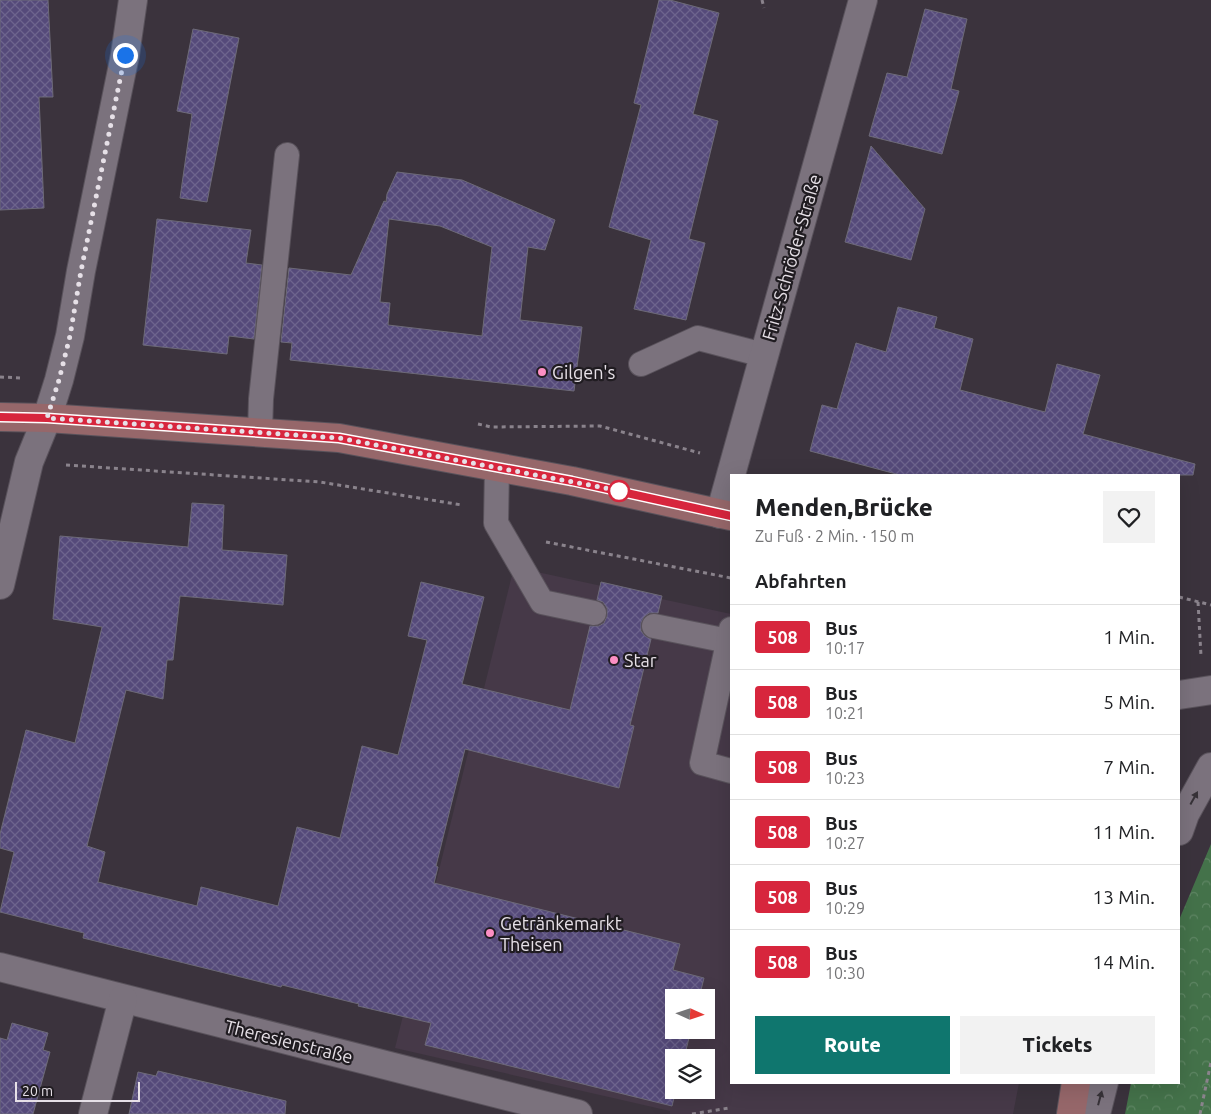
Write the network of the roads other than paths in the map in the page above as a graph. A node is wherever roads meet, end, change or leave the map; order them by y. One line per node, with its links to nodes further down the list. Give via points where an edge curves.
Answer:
1 (133, 0): 7 (street, via 70,336)
2 (863, 0): 4 (street, Fritz-Schröder-Straße)
3 (287, 155): 8 (lane)
4 (763, 355): 5 (lane, via 698,338); 10 (street, Fritz-Schröder-Straße)
5 (641, 364)
6 (0, 417): 7 (main road)
7 (47, 418): 8 (main road); 13 (street, via 29,462)
8 (260, 433): 9 (main road, via 339,438)
9 (496, 467): 12 (main road); 14 (lane, via 496,523 542,602)
10 (735, 474)
11 (730, 494): 12 (street, Fritz-Schröder-Straße)
12 (725, 515)
13 (0, 585)
14 (594, 612)
15 (654, 626): 16 (lane)
16 (730, 635): 20 (lane, via 702,763)
17 (1211, 690): 18 (street)
18 (1180, 695)
19 (1211, 767): 21 (street, one-way to 19)
20 (730, 771)
21 (1180, 828)
22 (0, 967): 23 (street, Theresienstraße)
23 (123, 999): 26 (street); 27 (street, Theresienstraße)
24 (1076, 1084): 28 (main road)
25 (1104, 1084): 29 (street, one-way to 25)
26 (93, 1114)
27 (578, 1114)
28 (1071, 1114)
29 (1096, 1114)

